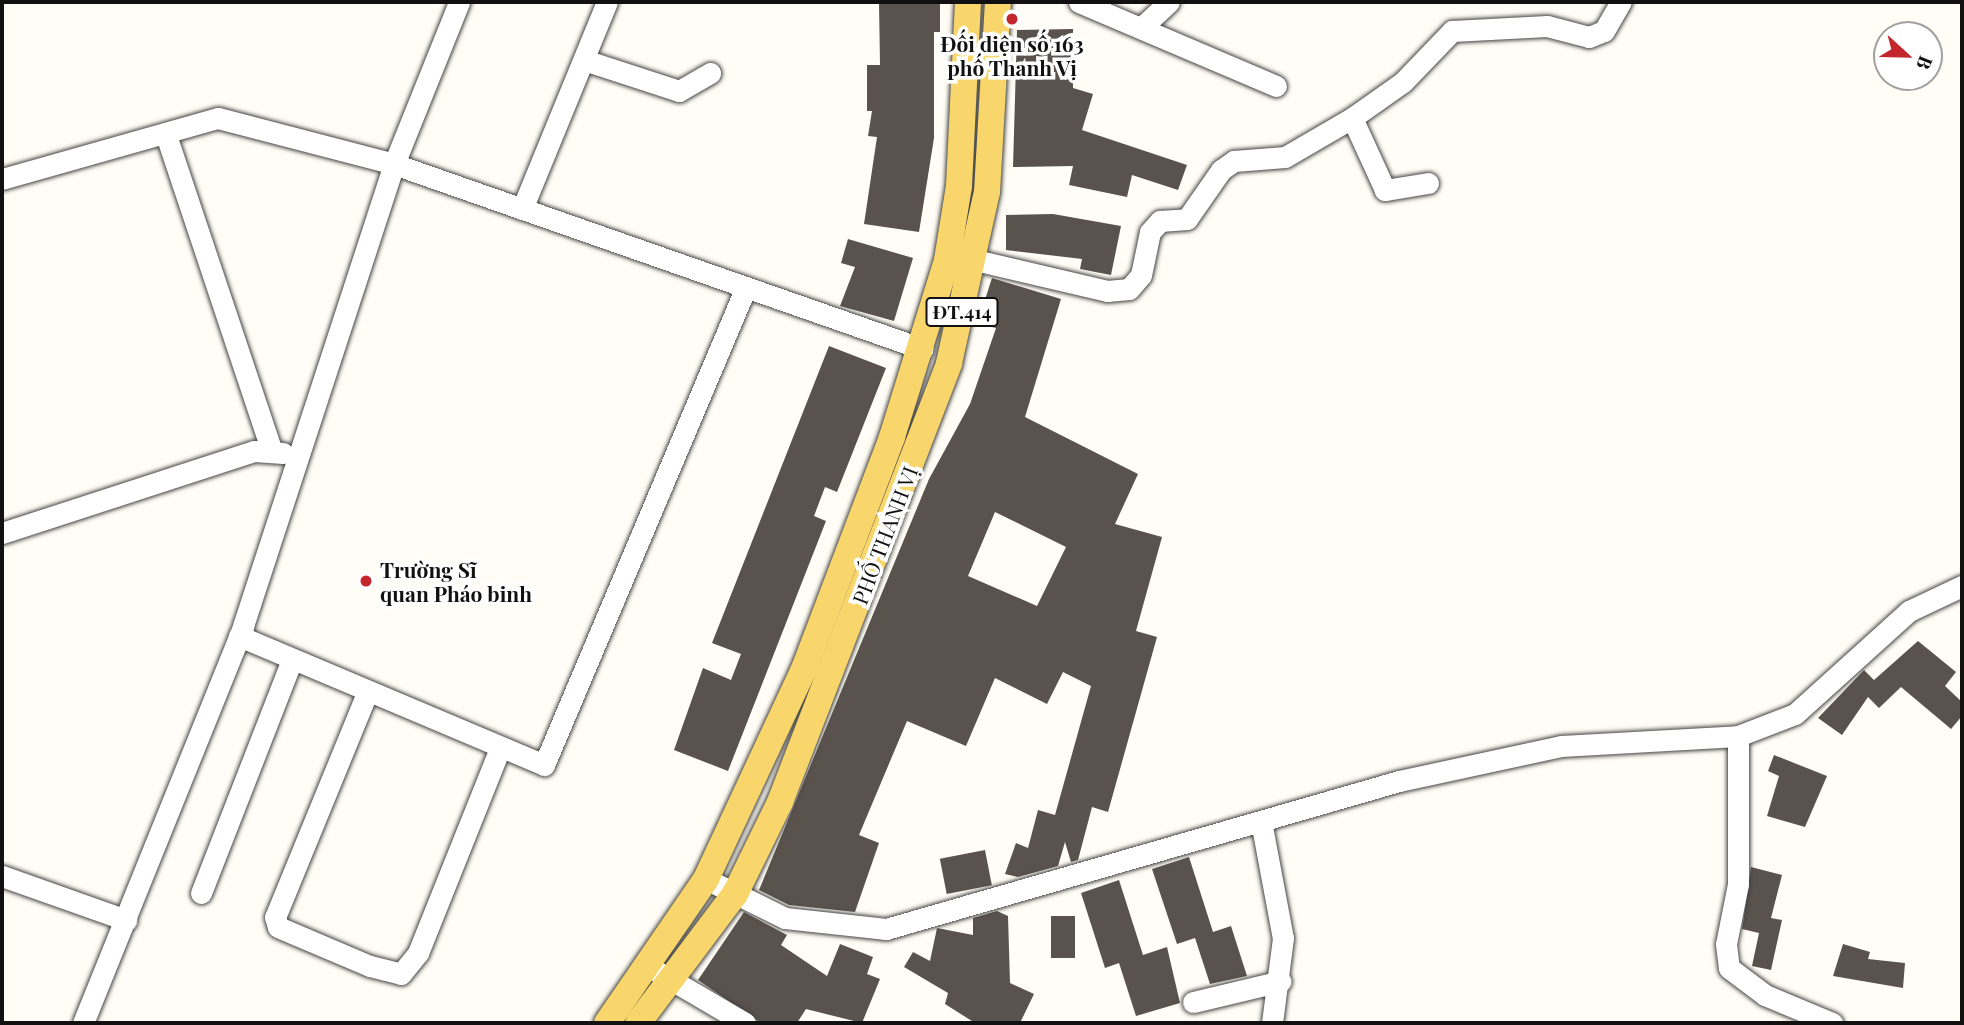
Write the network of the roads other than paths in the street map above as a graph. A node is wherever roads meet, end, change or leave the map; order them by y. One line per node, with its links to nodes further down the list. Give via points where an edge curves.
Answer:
1 (459, 2): 14 (street)
2 (607, 2): 9 (street)
3 (968, 2): 20 (main road, PHỐ THANH VỊ, via 959,186)
4 (998, 2): 18 (main road, PHỐ THANH VỊ / ĐT.414, via 987,192)
5 (1079, 2): 8 (street)
6 (1169, 2): 8 (street)
7 (1621, 2): 12 (street, via 1604,31 1589,37 1547,26 1452,31 1403,82)
8 (1141, 28): 11 (street)
9 (584, 60): 10 (street, via 679,91); 17 (street)
10 (710, 73)
11 (1276, 86)
12 (1352, 118): 16 (street, via 1350,125 1385,190); 18 (street, via 1285,158 1234,161 1221,170 1187,219 1160,221 1150,232 1141,275 1129,289 1107,291)
13 (166, 135): 14 (street, via 218,118); 15 (street); 21 (street)
14 (394, 164): 17 (street); 22 (street)
15 (2, 178)
16 (1428, 183)
17 (522, 209): 19 (street)
18 (975, 260): 34 (main road, PHỐ THANH VỊ / ĐT.414, via 949,363 780,802)
19 (746, 288): 20 (street); 29 (street, via 544,765)
20 (923, 349): 32 (main road, PHỐ THANH VỊ, via 804,669)
21 (271, 449): 22 (street); 23 (street)
22 (296, 457): 25 (street)
23 (2, 533)
24 (1962, 586): 28 (street, via 1909,611 1795,713)
25 (239, 636): 26 (street); 35 (street)
26 (292, 660): 27 (street); 33 (street)
27 (367, 693): 29 (street); 29 (street, via 275,917 278,927 370,966 401,974 418,953)
28 (1738, 736): 30 (street, via 1560,746 1399,781); 45 (street, via 1738,884 1726,944 1729,968 1765,995)
29 (500, 748)
30 (1261, 821): 34 (street, via 886,929 785,918); 38 (street, via 1277,881)
31 (2, 876): 35 (street)
32 (706, 879): 34 (street); 36 (main road, PHỐ THANH VỊ)
33 (201, 893)
34 (735, 894): 37 (main road, PHỐ THANH VỊ)
35 (126, 920): 41 (street)
36 (648, 966): 37 (street); 42 (main road, PHỐ THANH VỊ)
37 (673, 981): 40 (main road, PHỐ THANH VỊ); 43 (street)
38 (1281, 981): 39 (street); 44 (street)
39 (1193, 1002)
40 (639, 1022)
41 (83, 1023)
42 (607, 1023)
43 (745, 1023)
44 (1272, 1023)
45 (1832, 1023)

